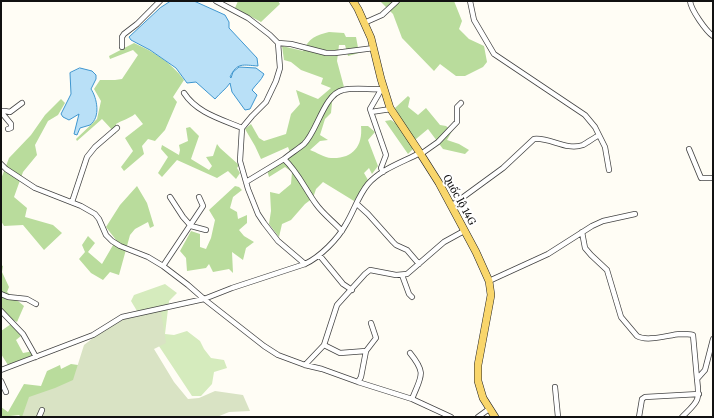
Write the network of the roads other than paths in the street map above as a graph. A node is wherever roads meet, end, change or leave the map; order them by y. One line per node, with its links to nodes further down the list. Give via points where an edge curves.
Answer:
1 (160, 1): 12 (street, via 124,34)
2 (216, 1): 11 (street, via 248,18)
3 (353, 1): 8 (main road, Quốc lộ 14G)
4 (358, 1): 8 (street)
5 (397, 1): 9 (street, via 382,15)
6 (470, 1): 24 (street, via 474,20 494,54 585,115)
7 (690, 1): 10 (street, via 705,29)
8 (358, 9): 9 (main road, Quốc lộ 14G)
9 (364, 23): 13 (main road, Quốc lộ 14G)
10 (713, 36)
11 (278, 43): 13 (street, via 335,54); 22 (street, via 280,68 269,98)
12 (122, 47)
13 (374, 48): 14 (main road, Quốc lộ 14G)
14 (382, 90): 18 (main road, Quốc lộ 14G); 20 (street, via 370,109); 27 (street, via 348,89 339,92 325,108 304,143)
15 (184, 94): 22 (street, via 198,108)
16 (22, 103): 19 (street, via 10,112)
17 (461, 103): 26 (street, via 457,107 457,122 438,142)
18 (391, 109): 20 (street); 26 (main road, Quốc lộ 14G)
19 (1, 111): 23 (street, via 11,124 11,128)
20 (371, 112): 30 (street, via 386,156 381,168)
21 (118, 128): 35 (street, via 87,157)
22 (242, 128): 32 (street, via 240,162)
23 (8, 129)
24 (599, 136): 29 (street, via 605,147); 37 (street, via 581,145 564,145 545,139 534,139 503,168)
25 (689, 149): 31 (street, via 701,178)
26 (421, 153): 30 (street); 37 (main road, Quốc lộ 14G)
27 (284, 159): 32 (street); 41 (street, via 292,166 316,203)
28 (1, 164): 35 (street, via 35,188)
29 (609, 170)
30 (383, 172): 36 (street, via 368,183)
31 (713, 178)
32 (246, 182): 45 (street, via 264,223 278,241)
33 (170, 197): 39 (street)
34 (199, 197): 39 (street, via 203,206)
35 (72, 202): 47 (street, via 95,214 112,241)
36 (356, 204): 41 (street); 46 (street, via 396,246 407,250)
37 (451, 206): 42 (main road, Quốc lộ 14G)
38 (635, 214): 43 (street, via 603,221)
39 (190, 226): 40 (street); 47 (street)
40 (206, 230)
41 (342, 231): 44 (street)
42 (464, 231): 46 (street, via 444,242); 49 (main road, Quốc lộ 14G)
43 (582, 232): 49 (street, via 548,254); 64 (street, via 585,248 607,270 621,317 637,336 647,339 693,334)
44 (320, 256): 45 (street); 50 (street)
45 (305, 264): 53 (street)
46 (419, 264): 48 (street)
47 (163, 266): 53 (street)
48 (402, 275): 50 (street, via 370,270); 52 (street)
49 (489, 281): 71 (main road, Quốc lộ 14G, via 491,295 478,365 478,381)
50 (352, 290): 58 (street, via 337,305)
51 (1, 294): 54 (street, via 27,299)
52 (412, 297)
53 (204, 299): 61 (street, via 122,317 93,335); 62 (street, via 264,346 278,355)
54 (36, 304)
55 (1, 311): 61 (street, via 22,334)
56 (371, 324): 59 (street, via 376,338)
57 (713, 339): 64 (street, via 705,370)
58 (324, 345): 59 (street, via 340,353); 62 (street)
59 (366, 351): 66 (street)
60 (410, 353): 70 (street, via 420,365 422,372)
61 (36, 357): 63 (street)
62 (306, 365): 66 (street, via 322,368)
63 (1, 370)
64 (697, 379): 69 (street)
65 (1, 381): 68 (street)
66 (358, 382): 70 (street)
67 (555, 387): 77 (street)
68 (6, 392)
69 (699, 394): 78 (street, via 645,397 642,399); 79 (street, via 693,406)
70 (412, 399): 74 (street)
71 (490, 409): 75 (street); 76 (main road, Quốc lộ 14G)
72 (42, 410): 73 (street)
73 (38, 417)
74 (451, 417)
75 (478, 417)
76 (495, 417)
77 (558, 417)
78 (639, 417)
79 (682, 417)

